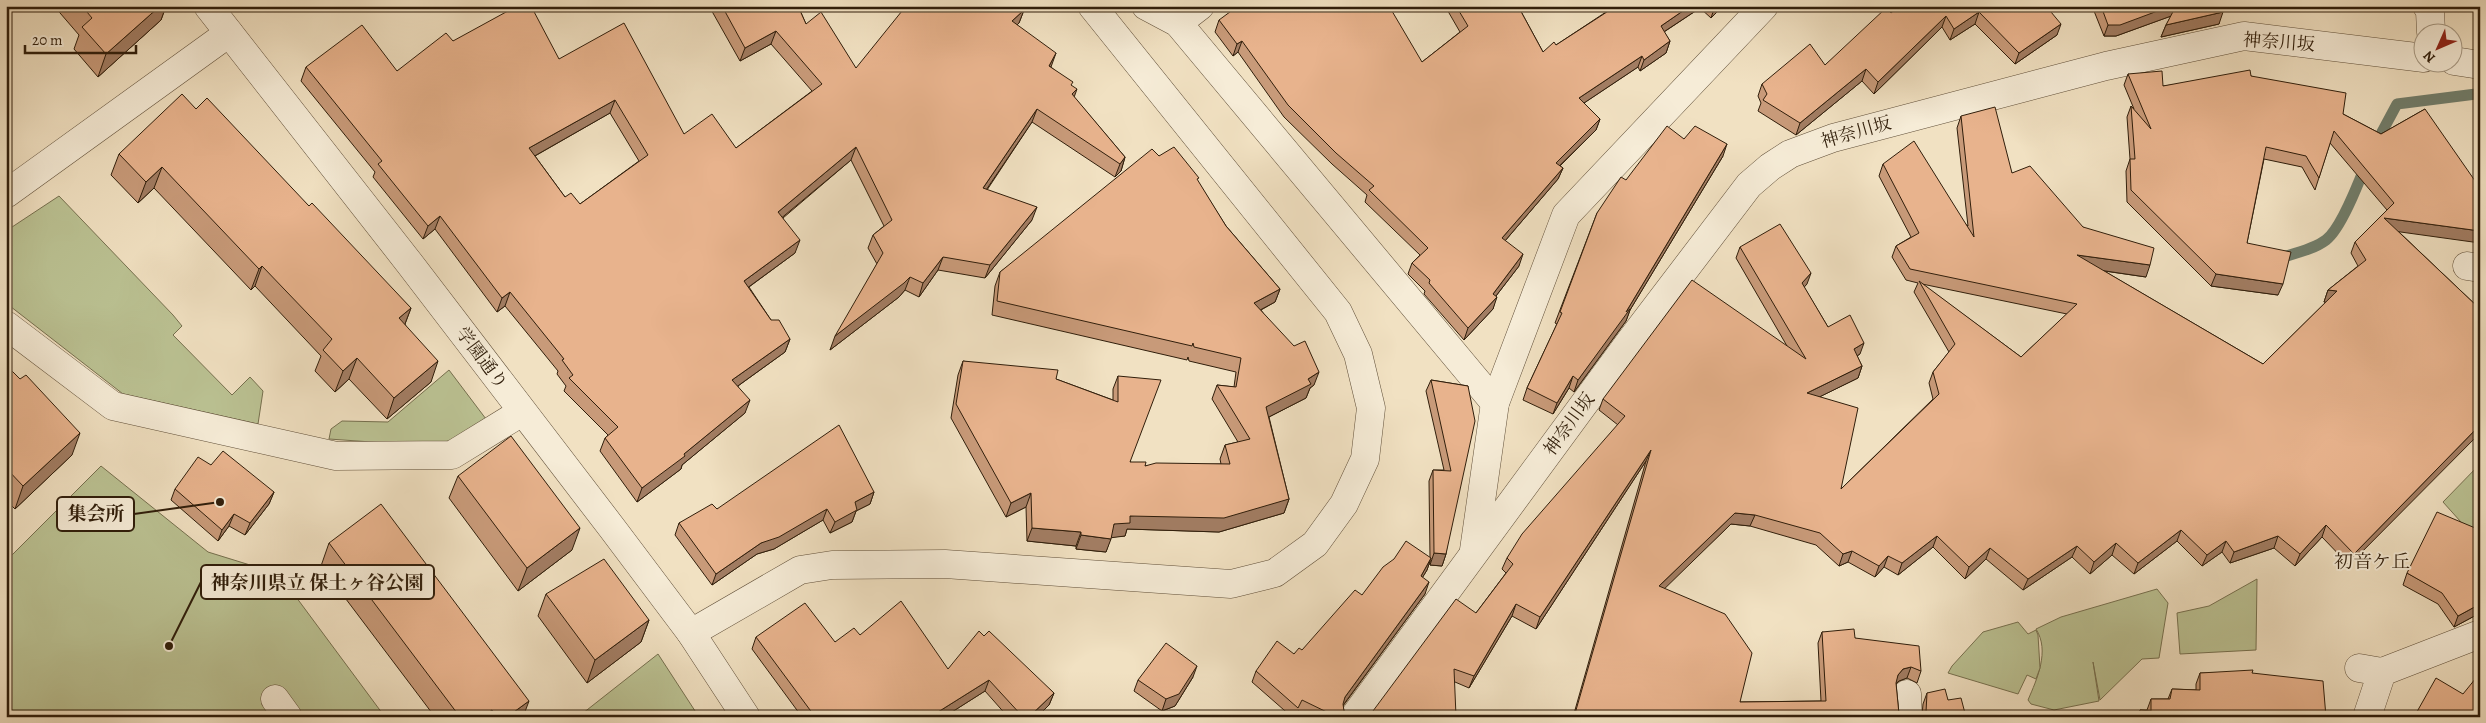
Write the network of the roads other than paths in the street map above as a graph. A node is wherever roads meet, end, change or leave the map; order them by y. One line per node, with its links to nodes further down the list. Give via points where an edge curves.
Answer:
1 (208, 6): 9 (street, 学園通り)
2 (1092, 6): 18 (street, via 1338,312 1358,354 1371,408 1365,459 1344,504 1315,544 1275,573 1231,584 945,564 832,565 800,570)
3 (1146, 6): 8 (street)
4 (1200, 6): 8 (street)
5 (1764, 6): 15 (street, via 1566,215)
6 (2427, 6): 7 (street)
7 (2431, 22)
8 (1178, 23): 15 (street)
9 (229, 33): 13 (street); 16 (street, 学園通り)
10 (2414, 57): 17 (street, 神奈川坂, via 2244,36 2008,90 1832,138 1790,154 1750,185)
11 (2464, 63): 12 (street)
12 (2480, 65)
13 (6, 194)
14 (6, 325): 16 (street, via 113,406 336,456 452,455)
15 (1495, 403): 17 (street)
16 (522, 412): 18 (street, 学園通り)
17 (1474, 552): 21 (street, 神奈川坂)
18 (691, 633): 20 (street, 学園通り)
19 (2480, 634): 22 (street, via 2370,670)
20 (746, 717)
21 (1354, 717)
22 (2367, 717)

